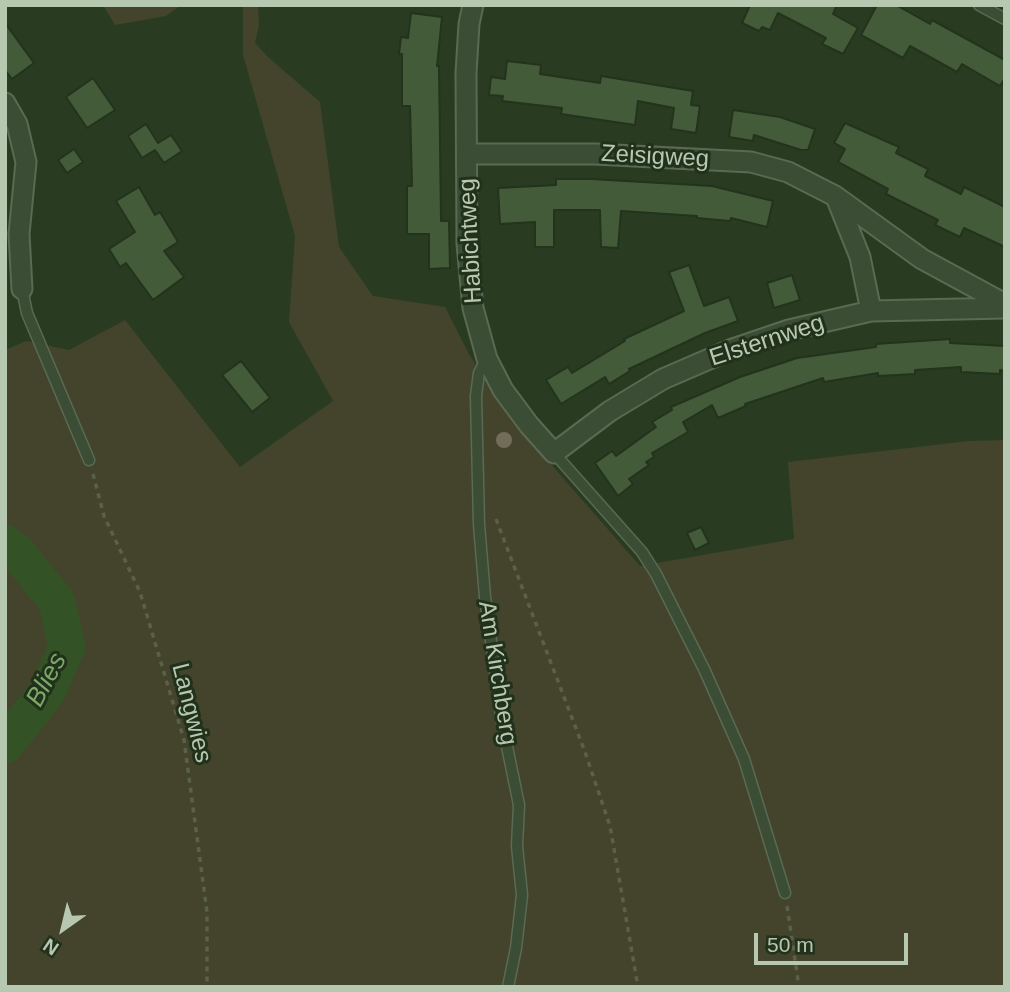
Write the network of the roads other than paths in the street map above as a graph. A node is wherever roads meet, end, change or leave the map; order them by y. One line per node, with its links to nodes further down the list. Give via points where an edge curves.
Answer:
1 (473, 5): 5 (street, Habichtweg, via 466,73)
2 (979, 5): 3 (lane)
3 (1005, 19)
4 (5, 103): 7 (street, via 17,124 26,162 19,234)
5 (468, 154): 6 (street, Zeisigweg, via 595,154 751,162 788,172); 10 (street, Habichtweg, via 467,244 473,308)
6 (835, 196): 8 (street, Zeisigweg, via 922,259); 9 (street, via 860,257)
7 (22, 289): 12 (lane, via 27,313)
8 (1005, 306): 9 (street, Elsternweg)
9 (871, 311): 11 (street, Elsternweg, via 789,330 663,379)
10 (487, 359): 11 (street, Habichtweg, via 510,399); 14 (lane, Am Kirchberg, via 479,373 476,396 479,524 502,722 520,805 517,846 522,895)
11 (554, 453): 13 (lane, via 656,574 744,759)
12 (89, 460)
13 (785, 893)
14 (508, 987)

